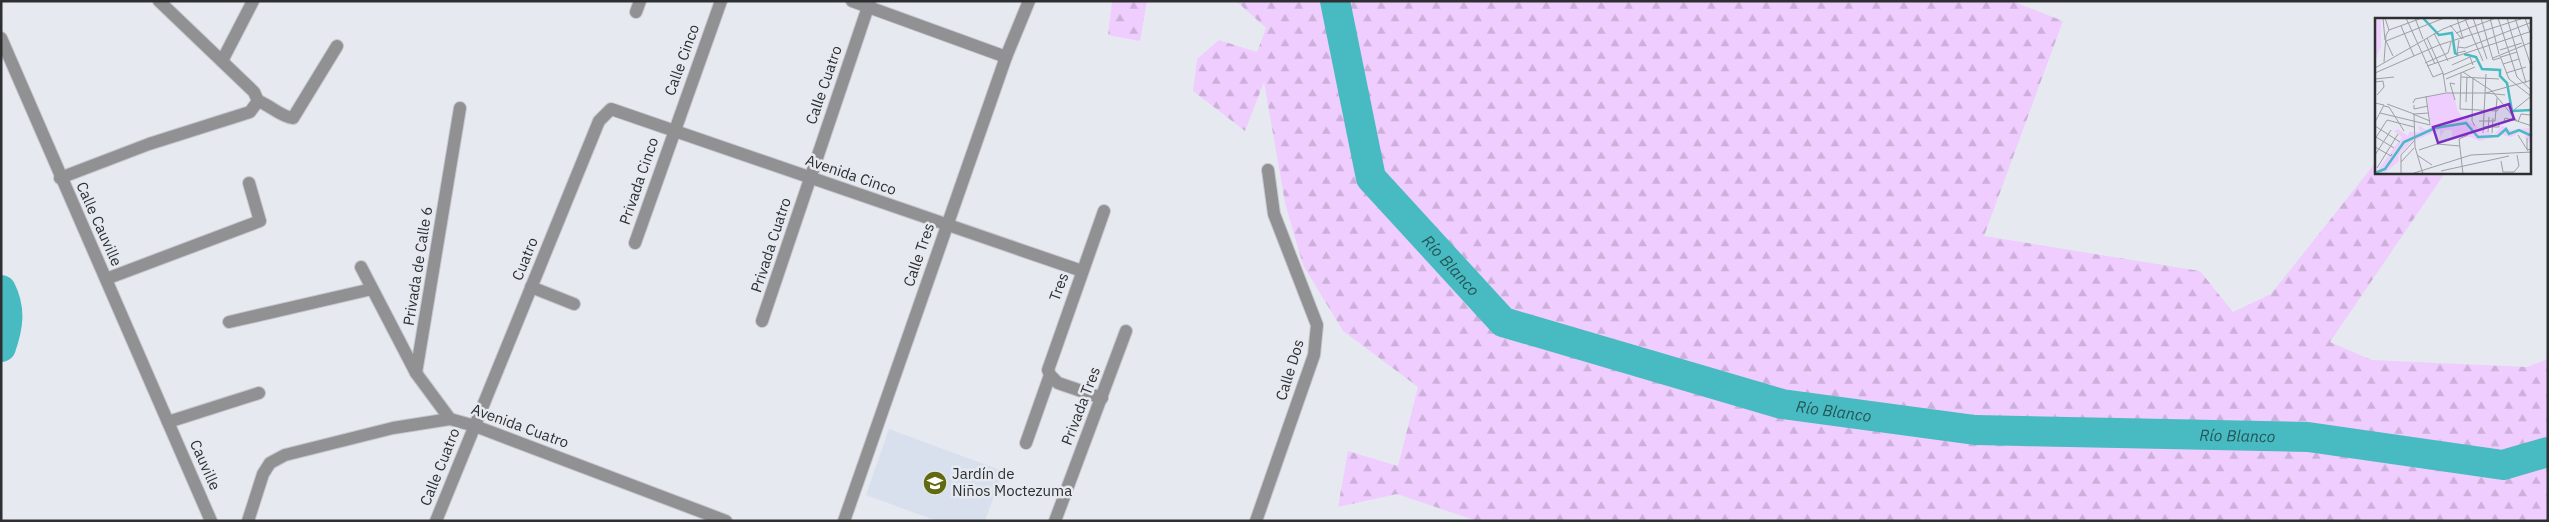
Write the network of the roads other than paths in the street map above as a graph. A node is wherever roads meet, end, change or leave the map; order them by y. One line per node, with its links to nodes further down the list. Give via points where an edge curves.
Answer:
1 (159, 1): 10 (street)
2 (253, 1): 10 (street)
3 (720, 1): 14 (street, Calle Cinco)
4 (852, 1): 6 (street)
5 (1030, 1): 9 (street, Calle Tres)
6 (869, 4): 9 (street); 17 (street, Calle Cuatro)
7 (1, 38): 16 (street, Calle Cauville)
8 (336, 46): 11 (street, via 293,118)
9 (1006, 57): 20 (street, Calle Tres)
10 (222, 61): 11 (street, via 254,92)
11 (258, 102): 16 (street, via 250,112 149,144)
12 (460, 108): 31 (street, Privada de Calle 6)
13 (611, 109): 14 (street, Avenida Cinco); 25 (street, Cuatro, via 599,121)
14 (674, 129): 17 (street, Avenida Cinco); 21 (street, Privada Cinco)
15 (1268, 170): 45 (street, Calle Dos, via 1274,214 1317,325 1317,338 1314,355)
16 (60, 178): 24 (street, Calle Cauville)
17 (810, 179): 20 (street, Avenida Cinco); 28 (street, Privada Cuatro)
18 (249, 183): 24 (street, via 260,221)
19 (1104, 211): 23 (street, Tres)
20 (946, 224): 23 (street, Avenida Cinco); 43 (street, Calle Tres)
21 (635, 243)
22 (361, 267): 26 (street)
23 (1082, 271): 32 (street, Tres, via 1048,370)
24 (106, 279): 36 (street, Calle Cauville)
25 (531, 287): 27 (street); 37 (street, Cuatro)
26 (372, 289): 29 (street); 31 (street)
27 (574, 304)
28 (762, 321)
29 (229, 322)
30 (1126, 331): 34 (street, Privada Tres)
31 (416, 373): 35 (street)
32 (1050, 375): 34 (street, via 1058,383); 38 (street)
33 (259, 393): 36 (street)
34 (1102, 398): 44 (street, Privada Tres)
35 (450, 419): 37 (street, Avenida Cuatro); 40 (street, Avenida Cuatro, via 393,428 285,456 270,463 263,474)
36 (168, 422): 39 (street, Cauville)
37 (475, 426): 41 (street, Calle Cuatro); 42 (street, Avenida Cuatro)
38 (1026, 443)
39 (211, 521)
40 (248, 521)
41 (436, 521)
42 (726, 521)
43 (844, 521)
44 (1055, 521)
45 (1256, 521)

